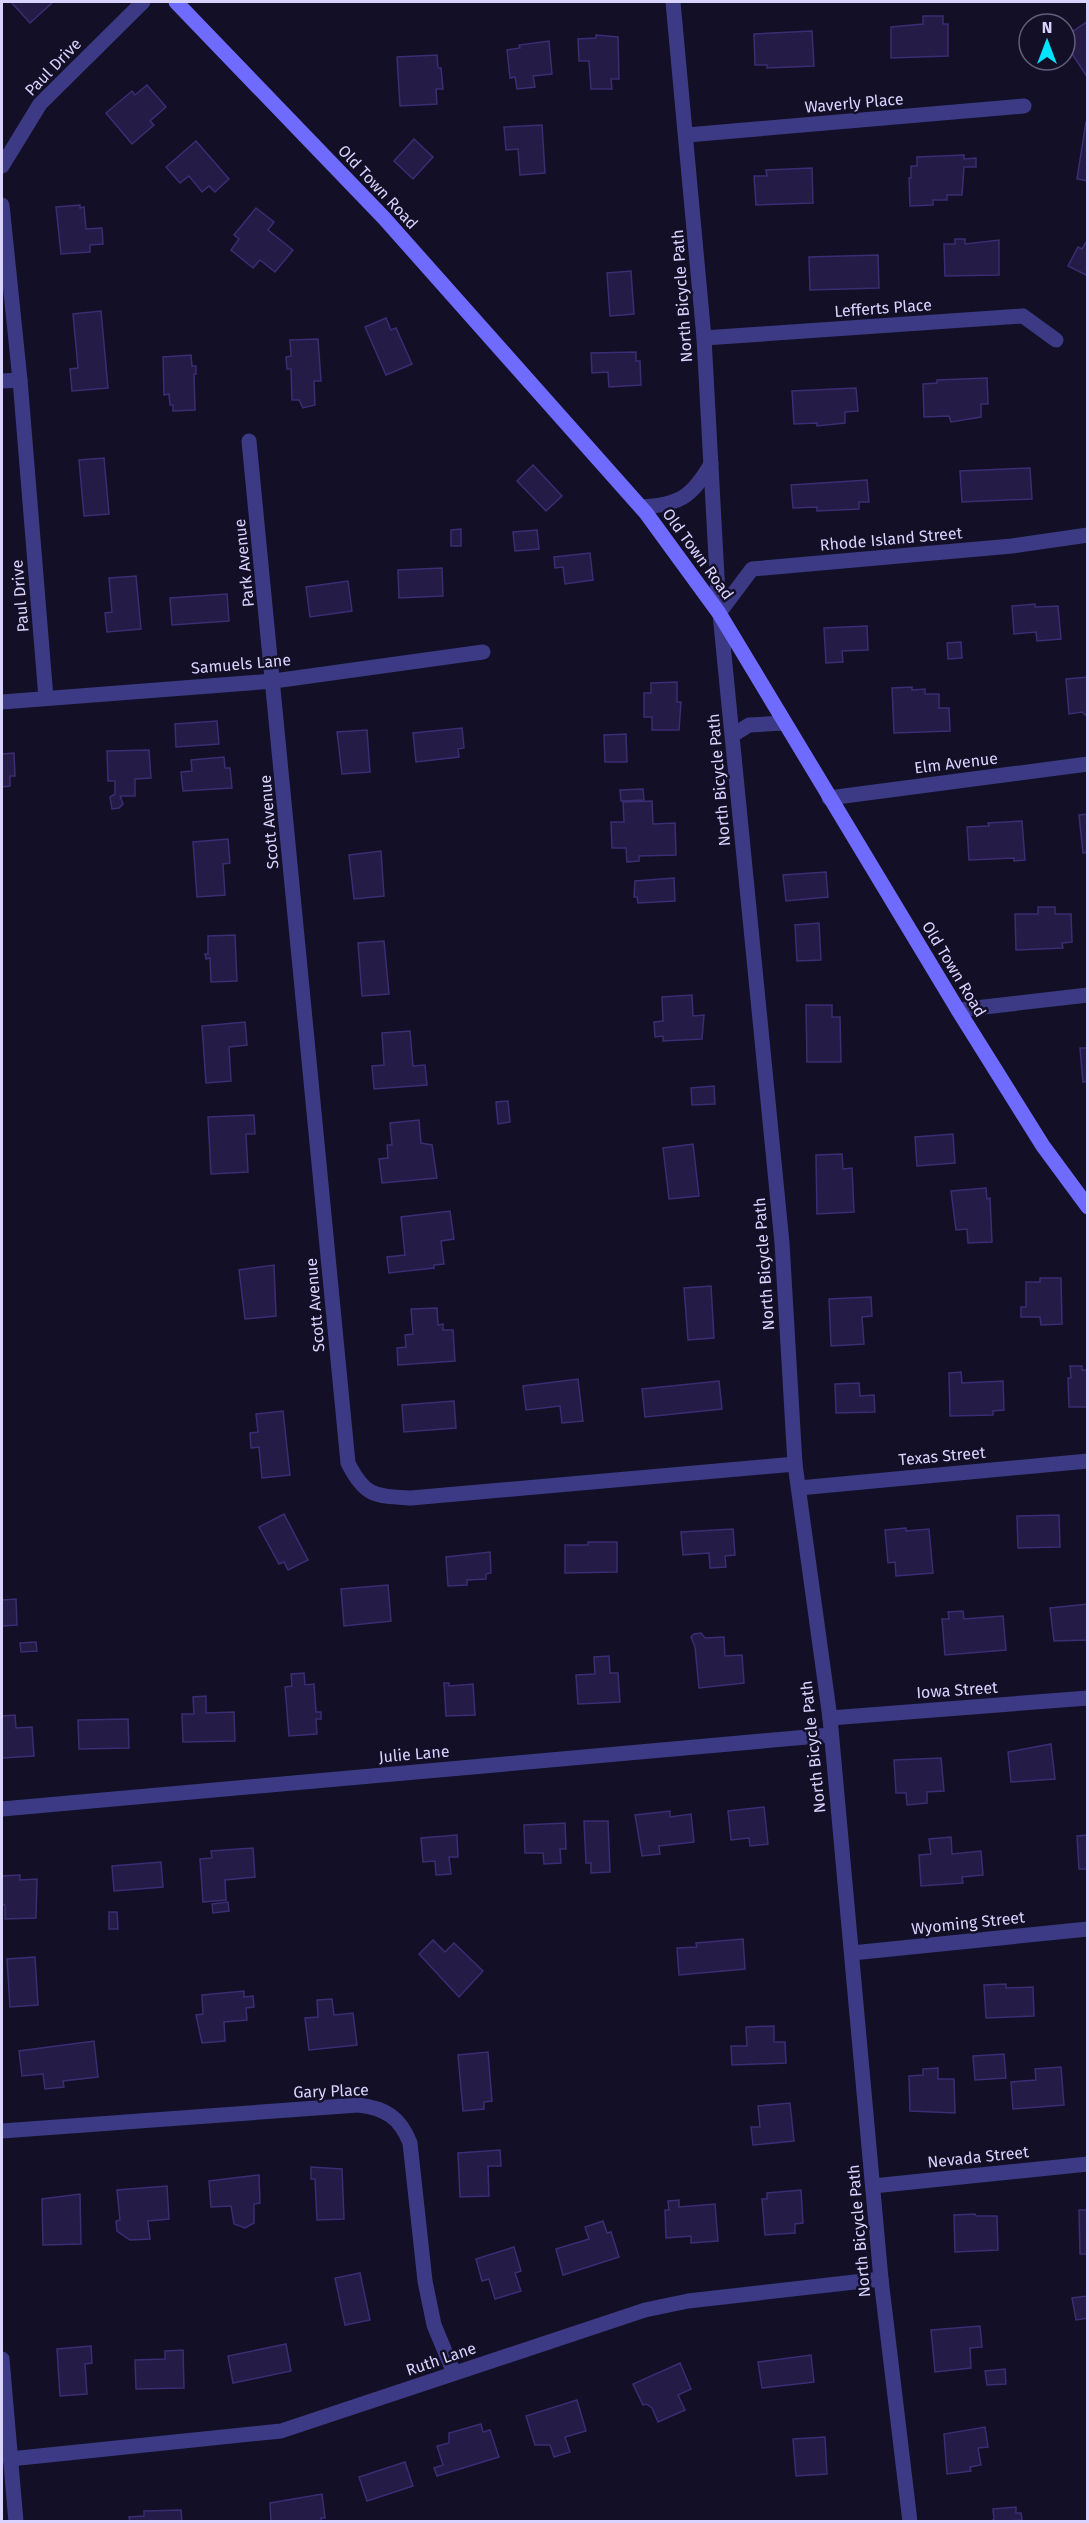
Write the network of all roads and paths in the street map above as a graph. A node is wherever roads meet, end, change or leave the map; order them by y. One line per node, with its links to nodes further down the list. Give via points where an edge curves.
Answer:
1 (143, 2): 6 (street, Paul Drive, via 39,104)
2 (176, 2): 14 (main road, Old Town Road, via 384,218)
3 (673, 2): 5 (street, North Bicycle Path)
4 (1024, 106): 5 (street, Waverly Place)
5 (687, 135): 8 (street, North Bicycle Path)
6 (2, 166)
7 (2, 205): 10 (street, Paul Drive)
8 (704, 338): 9 (street, Lefferts Place, via 1023,316); 13 (street, North Bicycle Path)
9 (1056, 340)
10 (20, 380): 11 (street); 19 (street, Paul Drive)
11 (2, 381)
12 (249, 441): 18 (street, Park Avenue)
13 (711, 464): 14 (street, via 692,492 681,500 664,506); 16 (street, North Bicycle Path)
14 (640, 507): 16 (main road, Old Town Road)
15 (1088, 535): 16 (street, Rhode Island Street, via 1012,546 752,569)
16 (719, 613): 21 (main road, Old Town Road); 22 (street, North Bicycle Path)
17 (483, 652): 18 (street, Samuels Lane)
18 (274, 681): 19 (street, Samuels Lane); 29 (street, Scott Avenue, via 348,1463 359,1485 381,1497 411,1498)
19 (46, 698): 20 (street, Samuels Lane)
20 (2, 702)
21 (784, 723): 22 (street, via 748,725); 24 (main road, Old Town Road)
22 (733, 735): 29 (street, North Bicycle Path, via 782,1243)
23 (1088, 764): 24 (street, Elm Avenue)
24 (829, 798): 26 (main road, Old Town Road)
25 (1088, 995): 26 (street)
26 (958, 1010): 27 (main road, Old Town Road, via 1043,1146)
27 (1088, 1207)
28 (1088, 1461): 30 (street, Texas Street)
29 (795, 1464): 30 (street, North Bicycle Path)
30 (799, 1488): 32 (street, North Bicycle Path)
31 (1088, 1698): 32 (street, Iowa Street)
32 (830, 1718): 33 (street, North Bicycle Path)
33 (830, 1736): 34 (street, Julie Lane); 36 (street, North Bicycle Path)
34 (2, 1809)
35 (1088, 1929): 36 (street, Wyoming Street)
36 (852, 1953): 39 (street, North Bicycle Path)
37 (2, 2131): 42 (street, Gary Place, via 358,2105 387,2111 404,2129 410,2143 425,2281 434,2325)
38 (1088, 2164): 39 (street, Nevada Street)
39 (873, 2186): 40 (street, North Bicycle Path)
40 (881, 2279): 42 (street, Ruth Lane, via 688,2301 645,2310); 45 (street, North Bicycle Path)
41 (2, 2359): 43 (street)
42 (454, 2373): 43 (street, Ruth Lane, via 281,2431)
43 (10, 2459): 44 (street)
44 (16, 2522)
45 (909, 2522)

